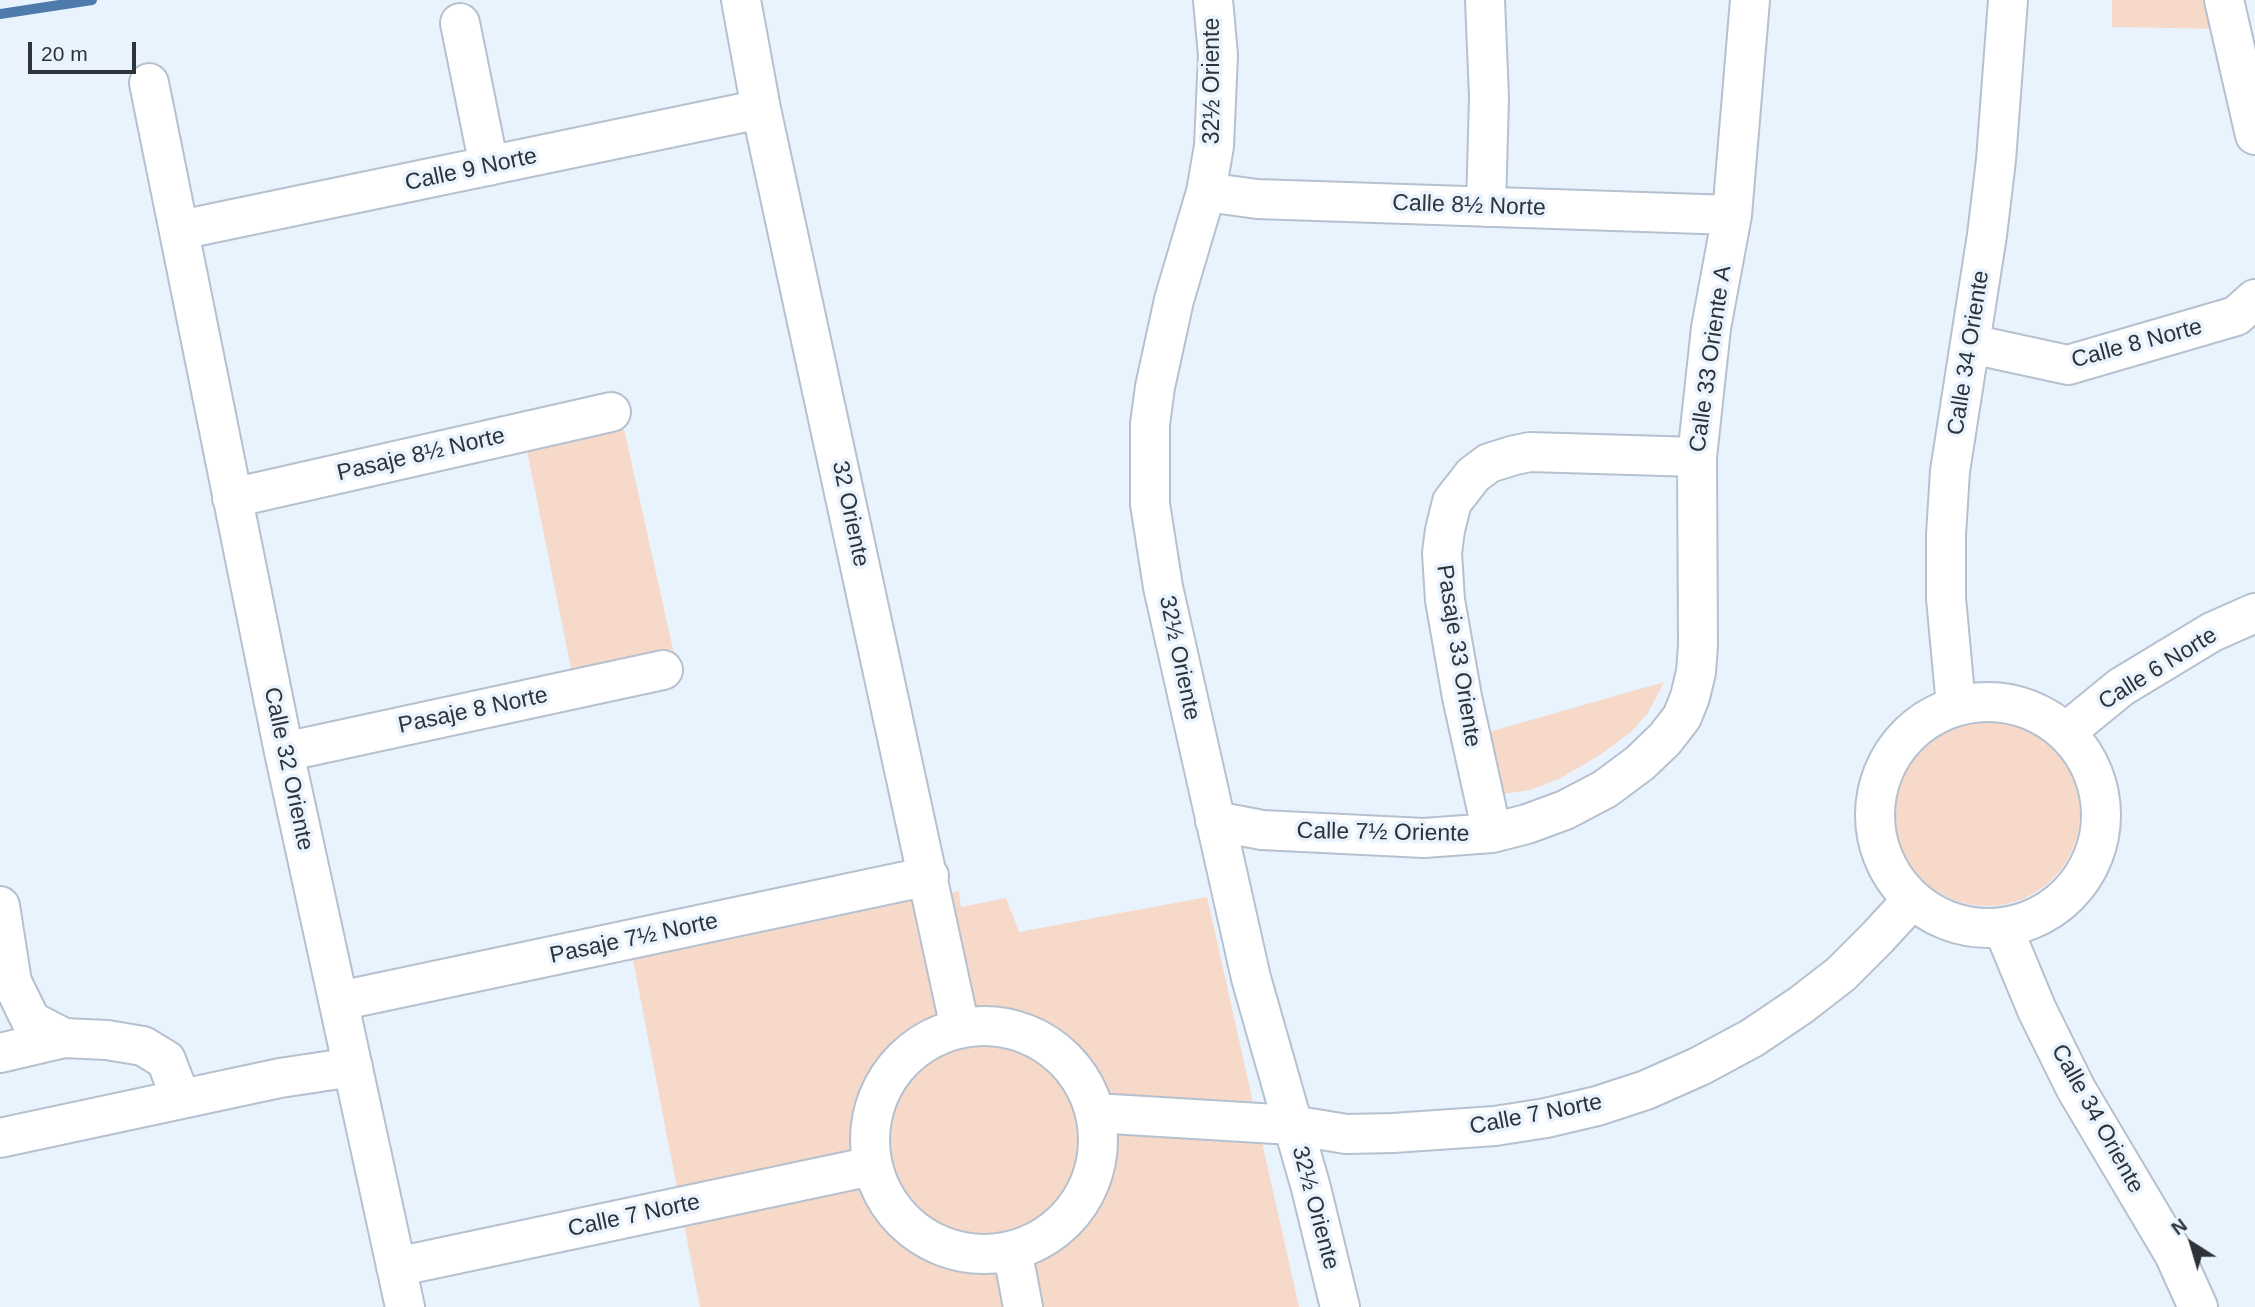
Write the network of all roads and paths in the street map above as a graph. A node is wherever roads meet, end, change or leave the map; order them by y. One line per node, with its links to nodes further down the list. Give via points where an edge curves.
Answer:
1 (741, 0): 9 (street, 32 Oriente)
2 (1213, 0): 12 (street, 32½ Oriente, via 1218,100)
3 (1485, 0): 13 (street, via 1489,97)
4 (1750, 0): 14 (street, Calle 33 Oriente A)
5 (2008, 0): 17 (street, Calle 34 Oriente, via 1996,160)
6 (2224, 0): 10 (street)
7 (460, 23): 11 (street)
8 (149, 83): 15 (street, Calle 32 Oriente)
9 (761, 109): 11 (street, Calle 9 Norte); 29 (street, 32 Oriente)
10 (2255, 135)
11 (489, 166): 15 (street, Calle 9 Norte)
12 (1206, 192): 13 (street, Calle 8½ Norte, via 1257,199); 27 (street, 32½ Oriente, via 1161,350 1149,461 1155,546)
13 (1486, 207): 14 (street, Calle 8½ Norte)
14 (1732, 215): 19 (street, Calle 33 Oriente A, via 1711,328)
15 (180, 230): 20 (street, Calle 32 Oriente)
16 (2255, 299): 17 (street, Calle 8 Norte, via 2236,316 2067,365)
17 (1971, 344): 23 (street, Calle 34 Oriente, via 1950,471 1946,535 1946,598)
18 (611, 412): 20 (street, Pasaje 8½ Norte)
19 (1697, 457): 24 (street, Calle 33 Oriente A, via 1698,645 1696,672); 28 (street, Pasaje 33 Oriente, via 1530,452 1489,463 1466,482 1452,502 1443,576 1462,697)
20 (232, 498): 26 (street, Calle 32 Oriente)
21 (2255, 612): 25 (street, Calle 6 Norte, via 2120,687)
22 (663, 670): 26 (street, Pasaje 8 Norte)
23 (1956, 706): 25 (street, via 2003,702 2047,718); 30 (street, via 1932,716 1910,733 1880,777 1875,830 1894,880)
24 (1682, 717): 28 (street, Calle 7½ Oriente, via 1640,763 1605,789 1565,810)
25 (2066, 732): 32 (street, via 2081,749 2099,792 2099,838 2092,860 2065,898 2046,912)
26 (284, 752): 33 (street, Calle 32 Oriente)
27 (1214, 821): 28 (street, Calle 7½ Oriente, via 1262,830 1424,838); 40 (street, 32½ Oriente, via 1251,978)
28 (1492, 833)
29 (929, 876): 33 (street, Pasaje 7½ Norte); 34 (street, 32 Oriente)
30 (1912, 900): 32 (street, via 1955,924); 40 (street, Calle 7 Norte, via 1841,974 1801,1005 1731,1049 1646,1090 1546,1118 1445,1131 1346,1134)
31 (0, 906): 35 (street, via 12,982 31,1021)
32 (2003, 928): 48 (street, Calle 34 Oriente, via 2076,1089 2174,1254)
33 (339, 1001): 37 (street, Calle 32 Oriente)
34 (960, 1028): 39 (street, via 1004,1028 1044,1043 1076,1073); 42 (street, via 923,1044 887,1079 869,1136)
35 (64, 1038): 36 (street); 38 (street, via 143,1045 166,1059)
36 (0, 1053)
37 (353, 1067): 38 (street); 44 (street, Calle 32 Oriente)
38 (181, 1099): 41 (street)
39 (1095, 1112): 40 (street, Calle 7 Norte); 43 (street, via 1098,1138 1088,1188 1056,1229)
40 (1293, 1125): 47 (street, 32½ Oriente)
41 (0, 1138)
42 (872, 1166): 43 (street, via 894,1212 934,1244 958,1252); 44 (street, Calle 7 Norte)
43 (1010, 1252): 46 (street)
44 (396, 1267): 45 (street, Calle 32 Oriente)
45 (405, 1307)
46 (1023, 1307)
47 (1340, 1307)
48 (2198, 1307)

